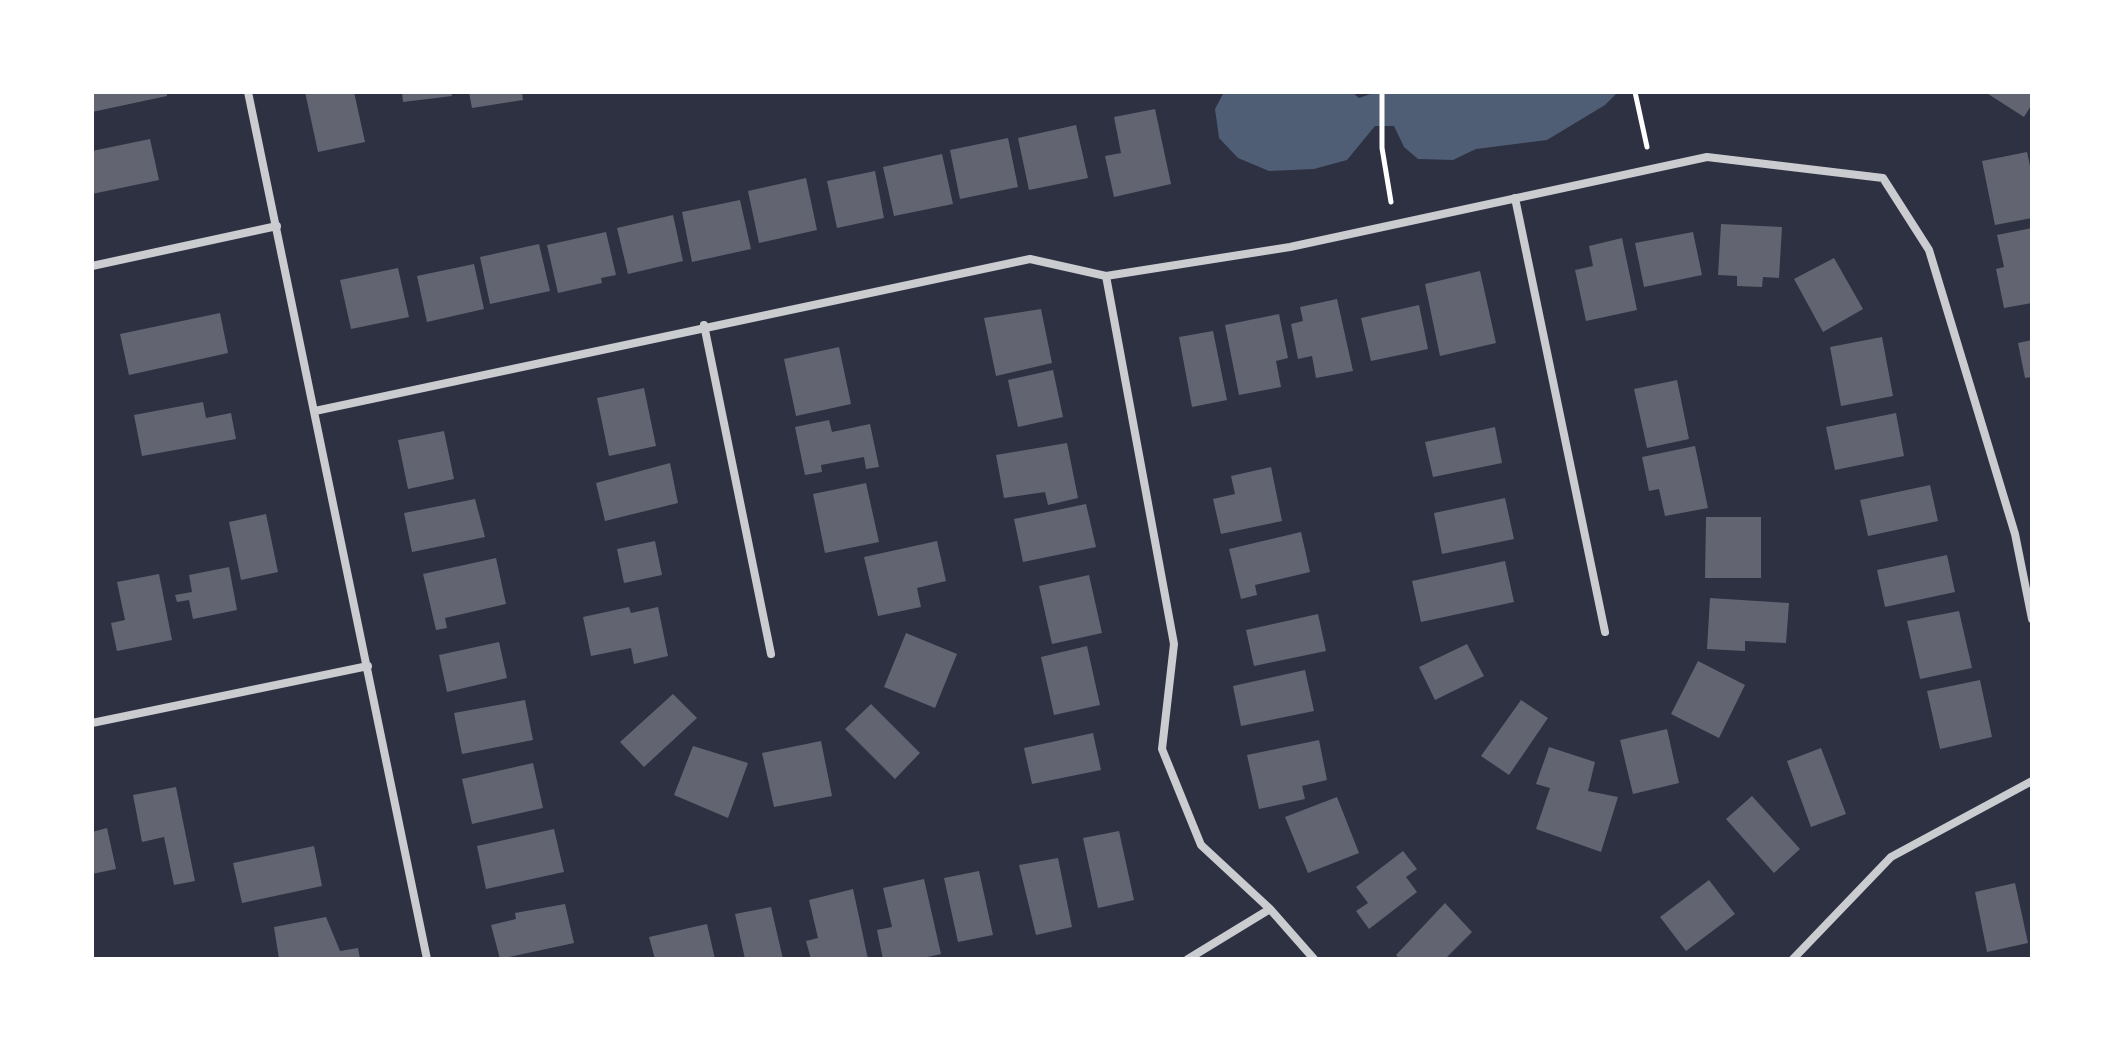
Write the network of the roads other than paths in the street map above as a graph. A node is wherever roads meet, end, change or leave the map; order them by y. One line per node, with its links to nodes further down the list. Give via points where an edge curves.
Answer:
1 (248, 92): 3 (street)
2 (1515, 198): 5 (street, via 1290,247); 8 (street, via 1707,157 1883,178 1929,250 2015,534); 9 (street)
3 (277, 226): 4 (street); 7 (street)
4 (92, 266)
5 (1106, 276): 6 (street, via 1030,259); 14 (street, via 1174,644 1162,749 1201,845)
6 (704, 325): 7 (street); 10 (street)
7 (315, 411): 11 (street)
8 (2032, 619)
9 (1605, 632)
10 (771, 654)
11 (368, 666): 12 (street); 15 (street)
12 (92, 723)
13 (2032, 781): 18 (street, via 1891,857)
14 (1270, 909): 16 (street); 17 (street)
15 (427, 959)
16 (1188, 959)
17 (1314, 959)
18 (1793, 959)

